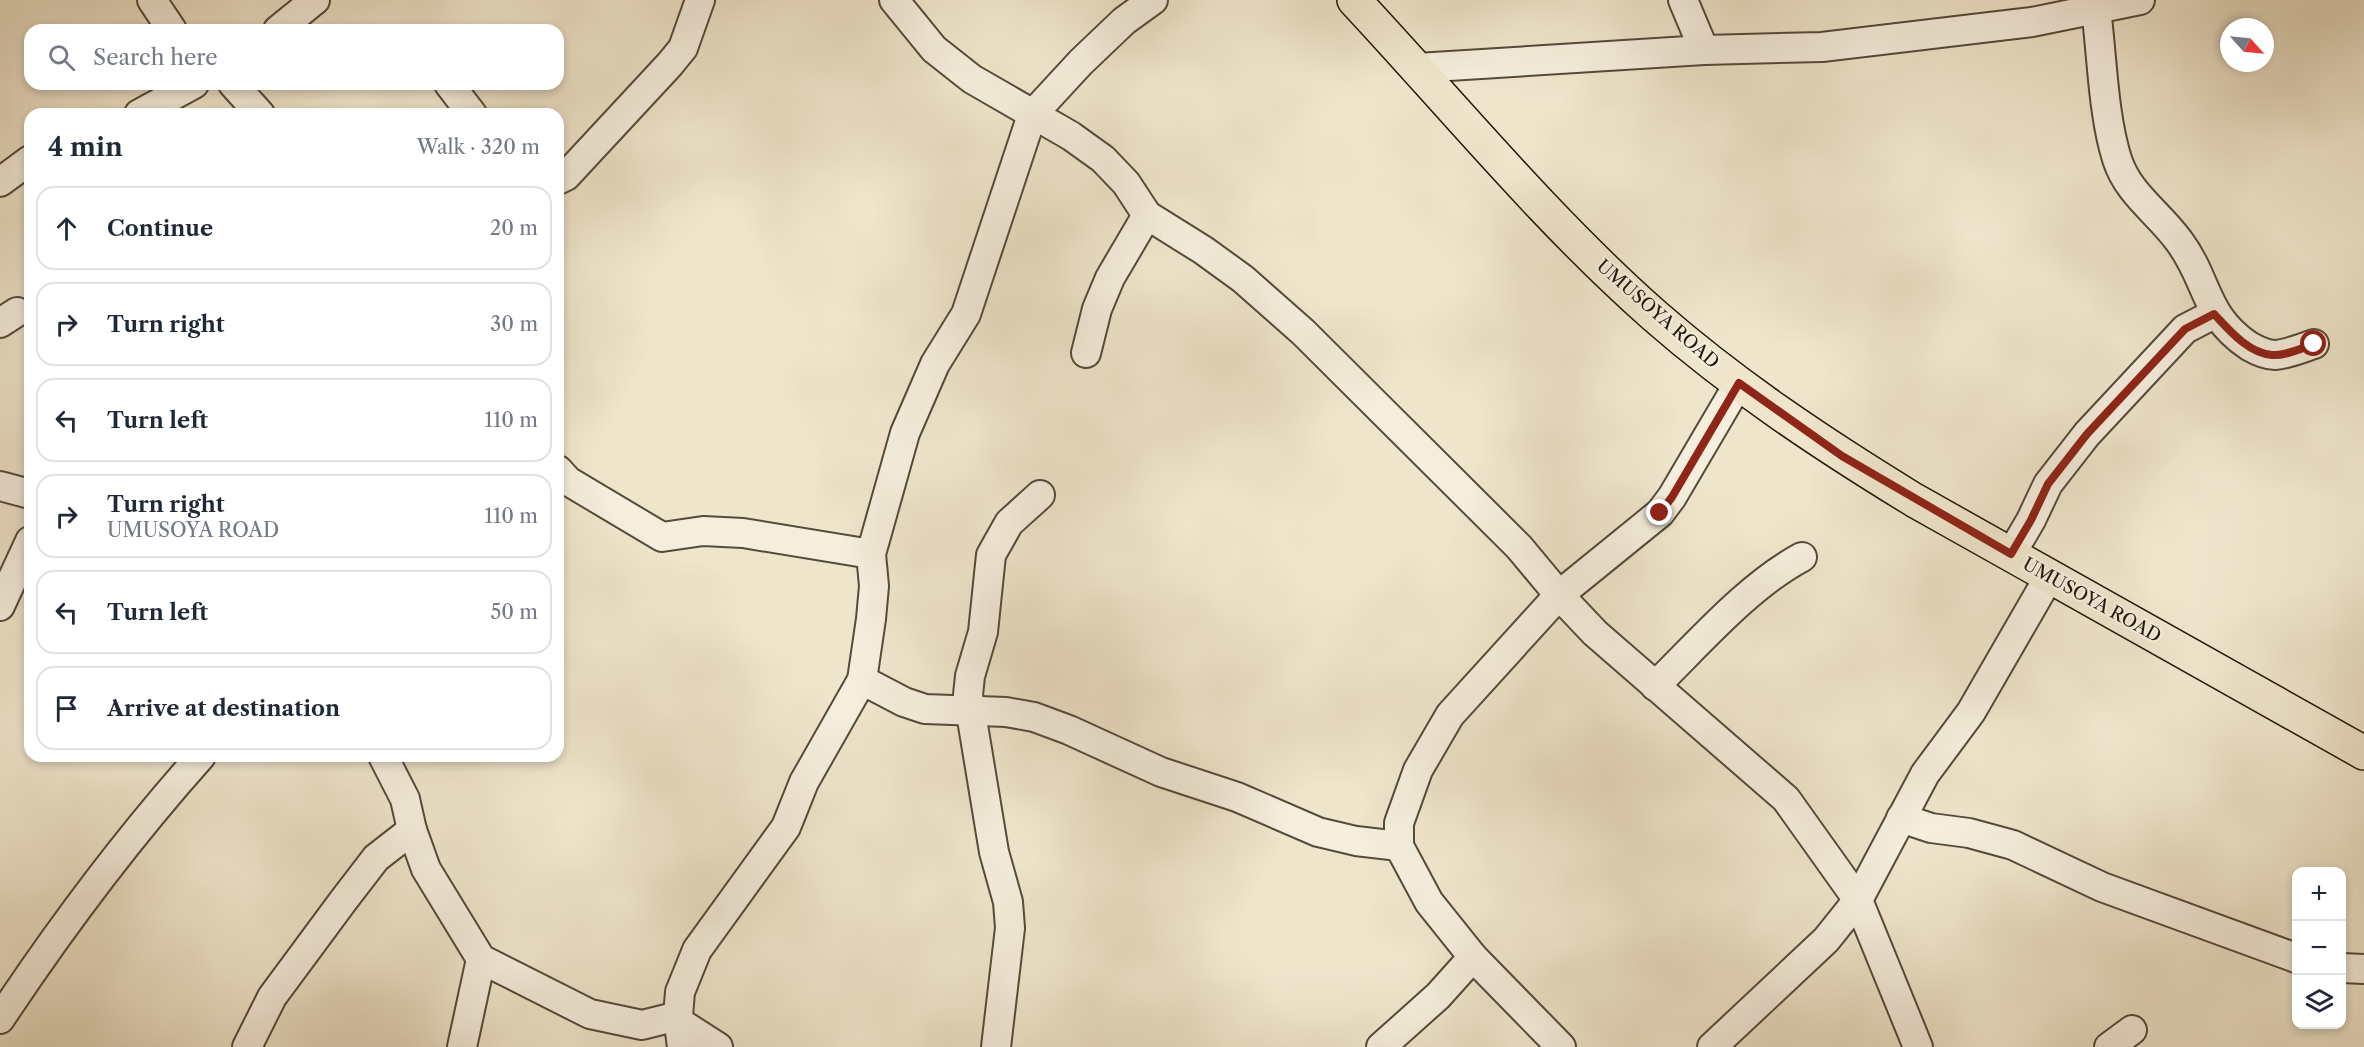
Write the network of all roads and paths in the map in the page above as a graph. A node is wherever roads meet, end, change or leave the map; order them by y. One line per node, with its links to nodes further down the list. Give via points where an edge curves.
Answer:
1 (152, 0): 10 (street)
2 (315, 0): 11 (street)
3 (700, 0): 22 (street, via 683,48)
4 (894, 0): 20 (street, via 934,49 972,80)
5 (1153, 0): 20 (street, via 1081,62)
6 (1354, 0): 13 (main road, UMUSOYA ROAD)
7 (1683, 0): 12 (street)
8 (2140, 0): 9 (street)
9 (2096, 9): 12 (street, via 1908,39 1822,47); 25 (street, via 2109,125 2125,181 2182,245)
10 (168, 24)
11 (285, 24)
12 (1704, 50): 13 (street)
13 (1417, 68): 28 (main road, UMUSOYA ROAD, via 1580,243 1654,315)
14 (183, 90): 17 (street)
15 (238, 90): 18 (street)
16 (454, 90): 19 (street)
17 (150, 108)
18 (255, 108)
19 (467, 108)
20 (1032, 115): 24 (street, via 1102,159 1126,183); 34 (street, via 966,314 935,364 905,433)
21 (24, 165): 23 (street)
22 (564, 177)
23 (0, 183)
24 (1147, 215): 27 (street, via 1110,278); 38 (street, via 1211,255 1303,332 1519,547)
25 (2214, 314): 26 (street, via 2255,350 2273,355); 35 (street, via 2185,329 2087,434 2048,484)
26 (2314, 344)
27 (1086, 353)
28 (1739, 383): 35 (main road, UMUSOYA ROAD, via 1842,456); 38 (street, via 1660,513)
29 (564, 477): 34 (street, via 662,537 704,531 743,533)
30 (0, 486): 31 (street)
31 (24, 493)
32 (1040, 495): 42 (street, via 1009,523 991,555 983,632 970,676)
33 (24, 554): 39 (street)
34 (871, 554): 40 (street, via 874,586)
35 (2011, 554): 37 (main road, UMUSOYA ROAD)
36 (1802, 557): 41 (street, via 1778,570)
37 (2049, 577): 43 (main road, UMUSOYA ROAD); 46 (street, via 1971,712 1925,774)
38 (1559, 595): 41 (street); 48 (street, via 1450,715 1418,770 1399,823)
39 (0, 606)
40 (862, 680): 42 (street, via 925,709); 56 (street, via 804,782 786,827 697,950 680,992)
41 (1655, 686): 49 (street, via 1786,799)
42 (969, 710): 48 (street, via 1034,717 1161,772 1237,797 1318,832); 61 (street, via 1010,920)
43 (2364, 753)
44 (196, 762): 55 (street, via 145,819)
45 (386, 762): 47 (street, via 405,799)
46 (1901, 818): 49 (street); 51 (street, via 2013,845 2102,887)
47 (412, 830): 52 (street, via 426,869); 58 (street, via 376,858 343,901 272,997)
48 (1399, 846): 50 (street, via 1429,902)
49 (1858, 900): 64 (street, via 1826,940); 65 (street)
50 (1473, 957): 62 (street, via 1438,996); 63 (street)
51 (2292, 957)
52 (481, 959): 56 (street, via 590,1014); 59 (street)
53 (2346, 968): 54 (street)
54 (2364, 969)
55 (0, 1019)
56 (680, 1028): 60 (street)
57 (2132, 1030): 66 (street)
58 (247, 1047)
59 (462, 1047)
60 (718, 1047)
61 (996, 1047)
62 (1381, 1047)
63 (1561, 1047)
64 (1712, 1047)
65 (1918, 1047)
66 (2109, 1047)

